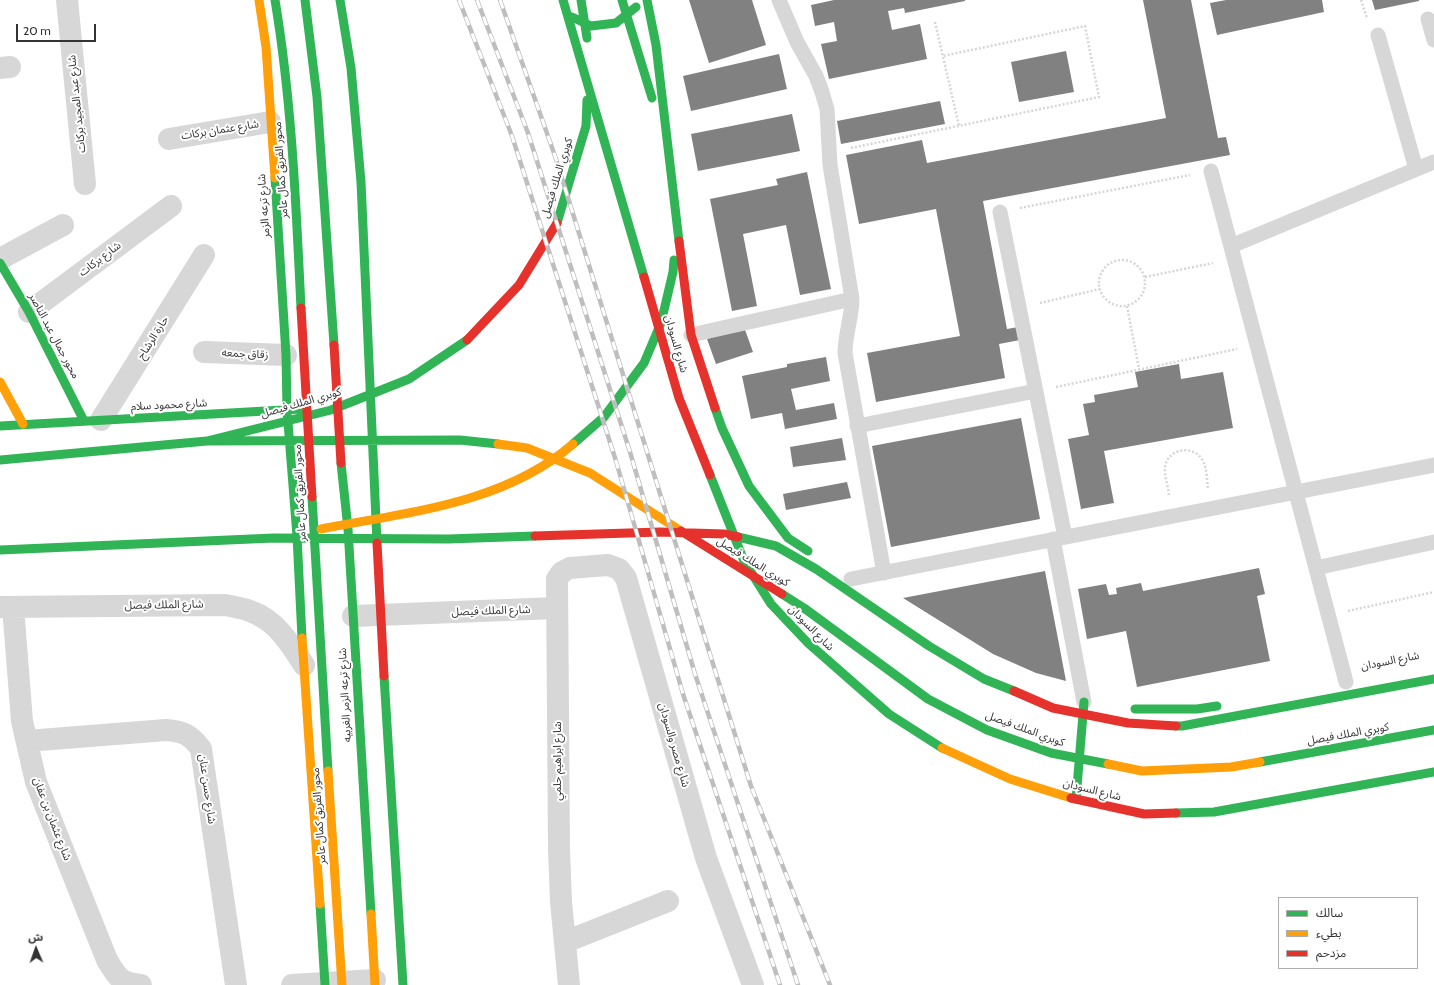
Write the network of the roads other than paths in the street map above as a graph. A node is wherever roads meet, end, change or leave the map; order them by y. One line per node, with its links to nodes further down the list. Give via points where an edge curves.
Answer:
1 (67, 0): 21 (street, شارع عبد المجيد بركات)
2 (259, 0): 16 (main road, شارع ترعه الزمر, via 266,46)
3 (275, 0): 74 (main road, محور الفريق كمال عامر, via 285,71 295,193 318,606)
4 (305, 0): 36 (main road, via 319,110)
5 (340, 0): 75 (main road, via 355,105 361,182 381,612)
6 (563, 0): 12 (main road, شارع السودان)
7 (581, 0): 42 (main road, كوبري الملك فيصل, via 589,53 586,126 558,222 519,284 468,340 409,379 331,410)
8 (622, 0): 46 (main road, كوبري الملك فيصل, via 654,104 674,221 673,272 661,323 644,363 604,416 560,456 510,484 455,503)
9 (638, 0): 12 (main road, via 635,7 616,23 591,26)
10 (647, 0): 31 (main road, شارع السودان, via 656,45)
11 (779, 0): 29 (lane, via 797,42 816,76 827,109 828,153)
12 (568, 15): 67 (main road, شارع السودان, via 679,398 744,561 771,604 807,642 889,714 947,751 1010,779)
13 (1428, 19): 15 (lane)
14 (1378, 35): 19 (lane)
15 (1434, 40)
16 (270, 122): 17 (street, شارع عثمان بركات); 33 (main road, شارع ترعه الزمر)
17 (169, 139)
18 (1434, 162): 19 (lane)
19 (1416, 169): 25 (lane)
20 (1211, 171): 25 (lane)
21 (85, 184)
22 (171, 206): 30 (street, شارع بركات)
23 (1000, 212): 35 (lane)
24 (63, 225): 27 (street)
25 (1233, 252): 45 (lane)
26 (204, 255): 38 (street, حارة الرشاح)
27 (0, 259)
28 (0, 263): 30 (main road, محور جمال عبد الناصر)
29 (852, 299): 31 (lane); 41 (lane, via 845,353)
30 (29, 312): 38 (main road, محور جمال عبد الناصر)
31 (691, 335): 50 (main road, شارع السودان, via 722,428 749,486 788,538)
32 (204, 352): 33 (street, زقاق جمعه)
33 (286, 356): 37 (main road, شارع ترعه الزمر)
34 (0, 382): 39 (main road)
35 (1036, 391): 41 (lane); 47 (lane)
36 (338, 404): 37 (main road, شارع محمود سلام); 57 (main road, شارع ترعه الزمر الغربيه)
37 (287, 410): 38 (main road, شارع محمود سلام); 58 (main road)
38 (93, 421): 39 (main road, شارع محمود سلام)
39 (23, 424): 40 (main road, شارع محمود سلام)
40 (0, 426)
41 (857, 426): 52 (lane)
42 (207, 441): 43 (main road, كوبري الملك فيصل); 64 (main road, كوبري الملك فيصل, via 460,440 527,448 590,473 804,608 928,699 987,730 1051,753 1142,771 1231,768)
43 (0, 460)
44 (1434, 465): 45 (lane)
45 (1296, 492): 47 (lane); 51 (lane)
46 (274, 538): 49 (main road, كوبري الملك فيصل); 59 (main road, كوبري الملك فيصل, via 448,539 660,532 724,534 776,546 816,569 929,646 984,679 1053,708 1128,723 1182,726)
47 (1059, 538): 52 (lane); 61 (lane)
48 (1434, 542): 51 (lane)
49 (0, 550)
50 (813, 554)
51 (1316, 568): 60 (lane)
52 (884, 573): 54 (lane)
53 (557, 579): 56 (street, شارع ابراهيم حلمي); 77 (street, شارع مصر والسودان, via 562,572 570,568 608,565 619,569 626,578 706,858)
54 (852, 580)
55 (7, 607): 58 (street, شارع الملك فيصل, via 226,605 251,612 273,624 289,641); 65 (street, شارع عثمان بن عفان)
56 (557, 608): 57 (street, شارع الملك فيصل); 69 (street, شارع ابراهيم حلمي, via 559,849)
57 (353, 616): 70 (main road, شارع ترعه الزمر الغربيه)
58 (304, 665): 74 (main road)
59 (1434, 679)
60 (1347, 682)
61 (1084, 702): 67 (main road)
62 (1227, 705): 63 (main road, via 1197,709)
63 (1125, 708)
64 (1434, 730)
65 (27, 741): 71 (street, شارع عثمان بن عفان, via 36,782 107,960 116,974 127,983); 72 (street, شارع حسن عنان, via 166,730 187,734 195,740 201,749)
66 (1434, 772): 67 (main road, شارع السودان, via 1214,812 1144,814)
67 (1076, 799)
68 (668, 901): 69 (street)
69 (564, 942): 76 (street, شارع ابراهيم حلمي)
70 (375, 982): 74 (street)
71 (141, 985)
72 (236, 985)
73 (292, 985): 74 (street)
74 (331, 985)
75 (403, 985)
76 (569, 985)
77 (753, 985)

